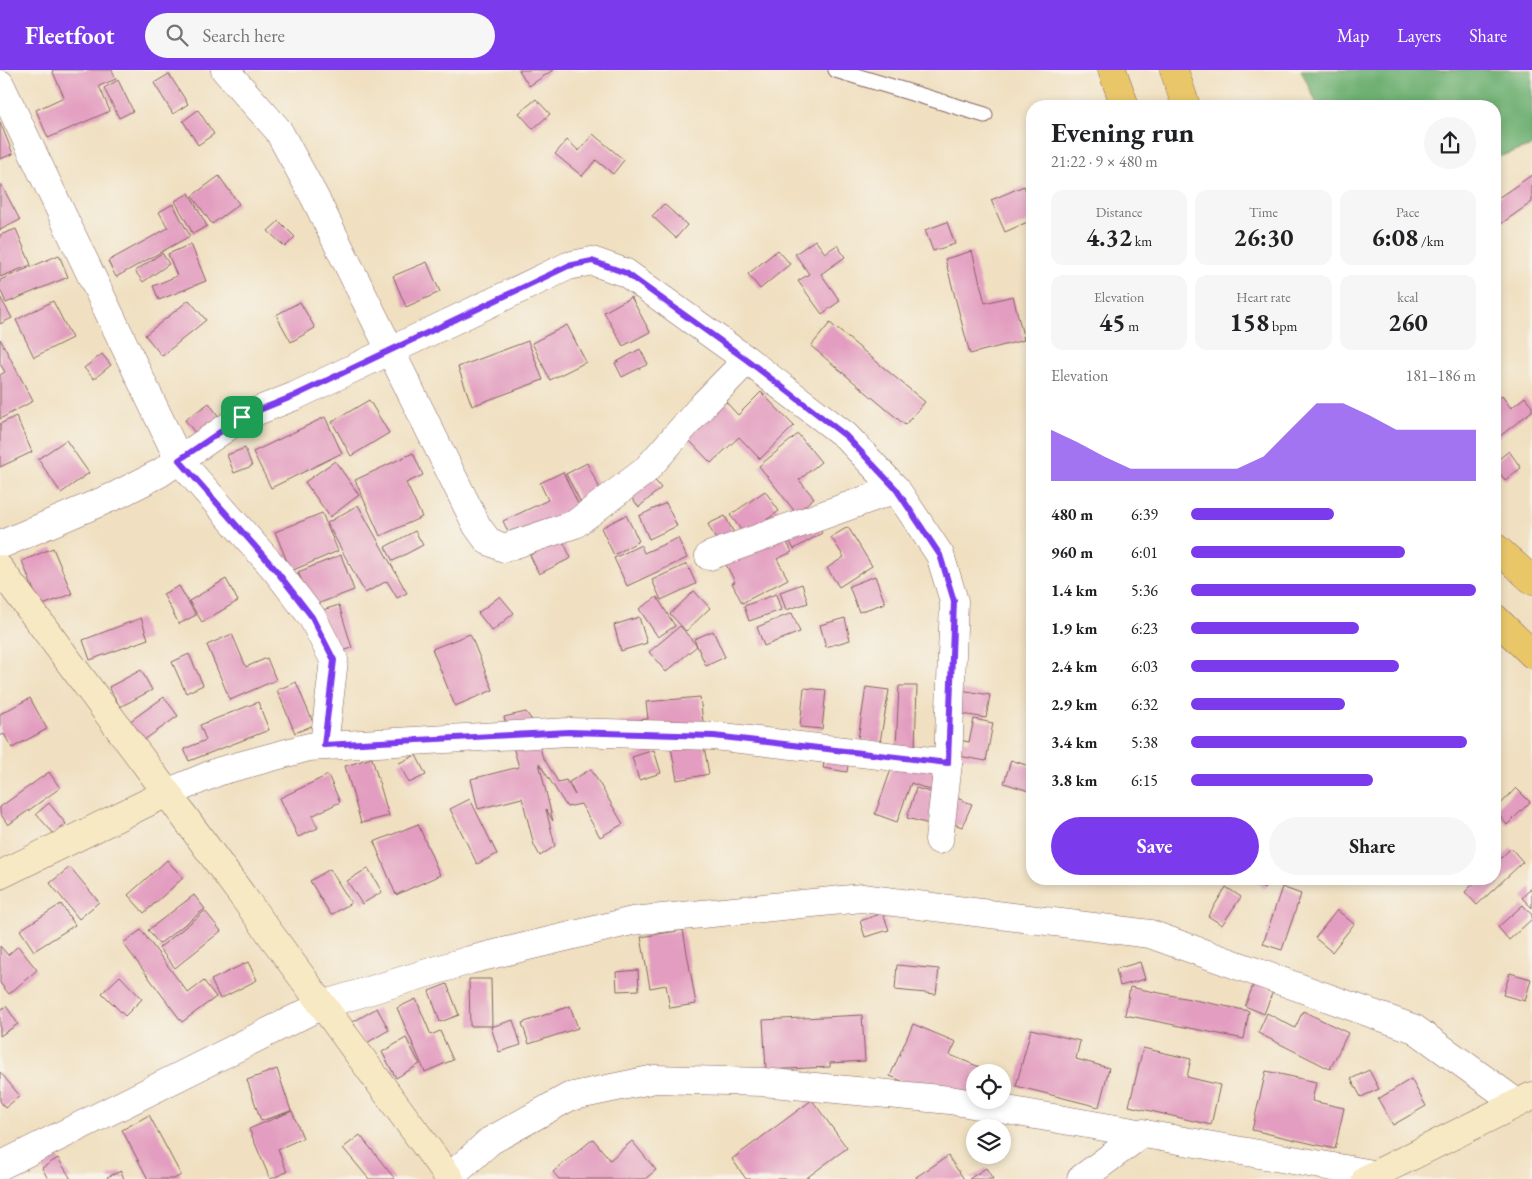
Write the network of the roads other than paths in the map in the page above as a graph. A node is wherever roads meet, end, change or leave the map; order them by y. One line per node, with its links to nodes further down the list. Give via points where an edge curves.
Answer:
1 (225, 70): 9 (street, via 278,130)
2 (836, 70): 8 (lane)
3 (1112, 70): 6 (main road)
4 (1174, 70): 7 (main road)
5 (0, 84): 11 (street)
6 (1123, 100)
7 (1184, 100)
8 (985, 115)
9 (391, 350): 10 (street, via 568,266 592,261 626,273); 10 (street, via 477,526 488,540 504,548 575,524 637,477); 11 (street, via 242,417)
10 (747, 360): 12 (street, via 846,436)
11 (179, 460): 13 (street, via 117,495); 20 (street, via 275,569 312,617 334,660)
12 (896, 489): 15 (street); 21 (street, via 940,555 954,601)
13 (0, 545)
14 (1501, 552): 17 (main road)
15 (709, 556)
16 (0, 569): 22 (street)
17 (1532, 580)
18 (1501, 624): 19 (main road)
19 (1532, 654)
20 (324, 745): 21 (street, via 578,732 714,736); 22 (street, via 309,746 220,771)
21 (948, 763): 23 (street)
22 (167, 793): 24 (street); 25 (street)
23 (939, 840)
24 (0, 875)
25 (322, 1005): 26 (street, via 470,960 632,921 862,898 1150,934 1415,1029); 28 (street); 30 (street)
26 (1524, 1099): 29 (street)
27 (1143, 1133): 29 (street); 30 (street, via 950,1100 763,1082 655,1079 569,1097 490,1141); 31 (street)
28 (0, 1166)
29 (1370, 1177)
30 (449, 1179)
31 (1081, 1179)

